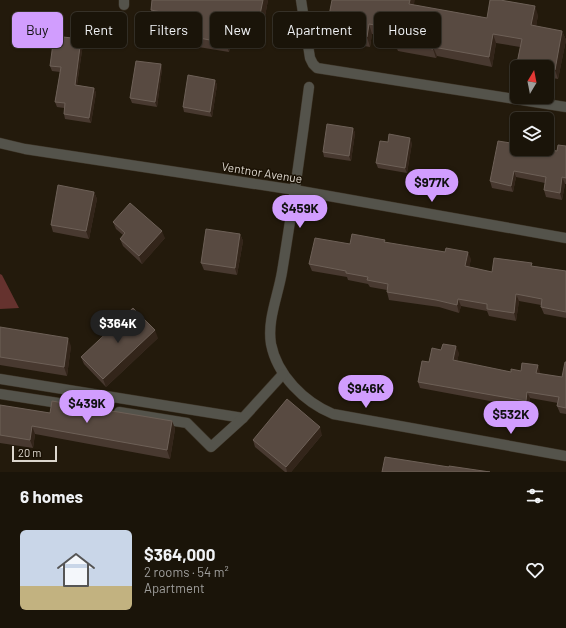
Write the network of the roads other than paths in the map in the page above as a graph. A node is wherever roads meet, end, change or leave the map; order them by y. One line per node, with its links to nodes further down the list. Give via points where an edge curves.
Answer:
1 (301, 0): 3 (street, via 310,58 317,68)
2 (310, 87): 5 (street)
3 (565, 104)
4 (0, 143): 5 (street, Ventnor Avenue)
5 (295, 190): 6 (street, Ventnor Avenue); 7 (street, via 280,284 270,322 273,352)
6 (566, 238)
7 (283, 374): 12 (street); 13 (street, via 307,399 333,414)
8 (0, 379): 12 (street)
9 (0, 394): 10 (street)
10 (78, 406)
11 (109, 410): 12 (street, via 187,423 211,447)
12 (243, 418)
13 (566, 456)

